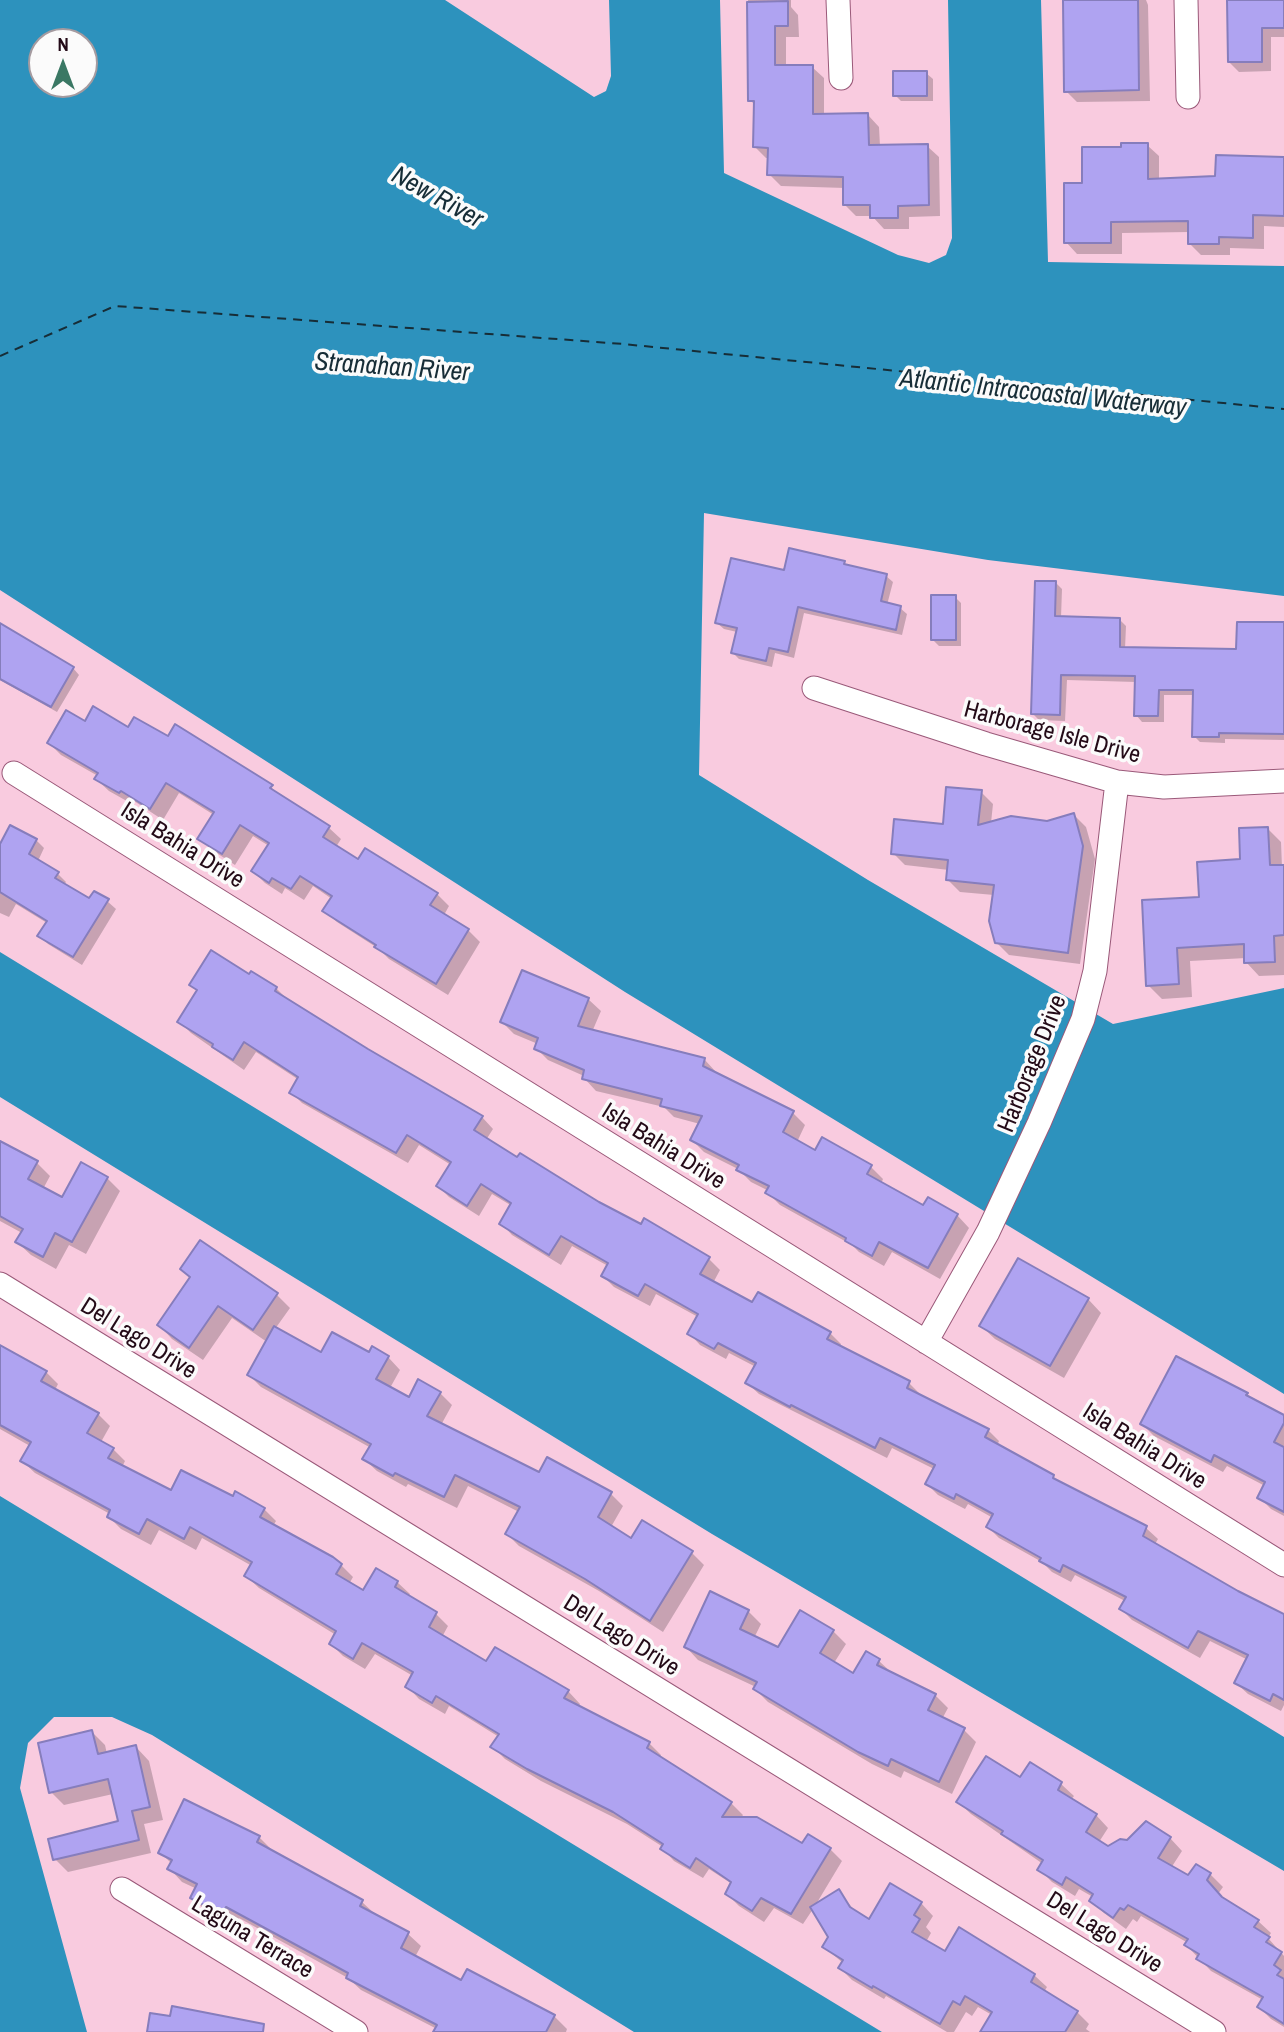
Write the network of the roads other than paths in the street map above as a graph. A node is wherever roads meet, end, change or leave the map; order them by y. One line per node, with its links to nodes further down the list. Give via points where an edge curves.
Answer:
1 (838, 0): 3 (street)
2 (1186, 0): 4 (street)
3 (841, 78)
4 (1188, 97)
5 (814, 688): 8 (street, Harborage Isle Drive)
6 (14, 773): 10 (street, Isla Bahia Drive)
7 (1284, 781): 8 (street, Harborage Isle Drive, via 1164,787)
8 (1117, 782): 10 (street, Harborage Drive, via 1095,971 1083,1018 1040,1124 988,1232)
9 (0, 1284): 14 (street, Del Lago Drive)
10 (926, 1342): 11 (street, Isla Bahia Drive)
11 (1284, 1565)
12 (122, 1889): 13 (street, Laguna Terrace)
13 (356, 2032)
14 (1214, 2032)

